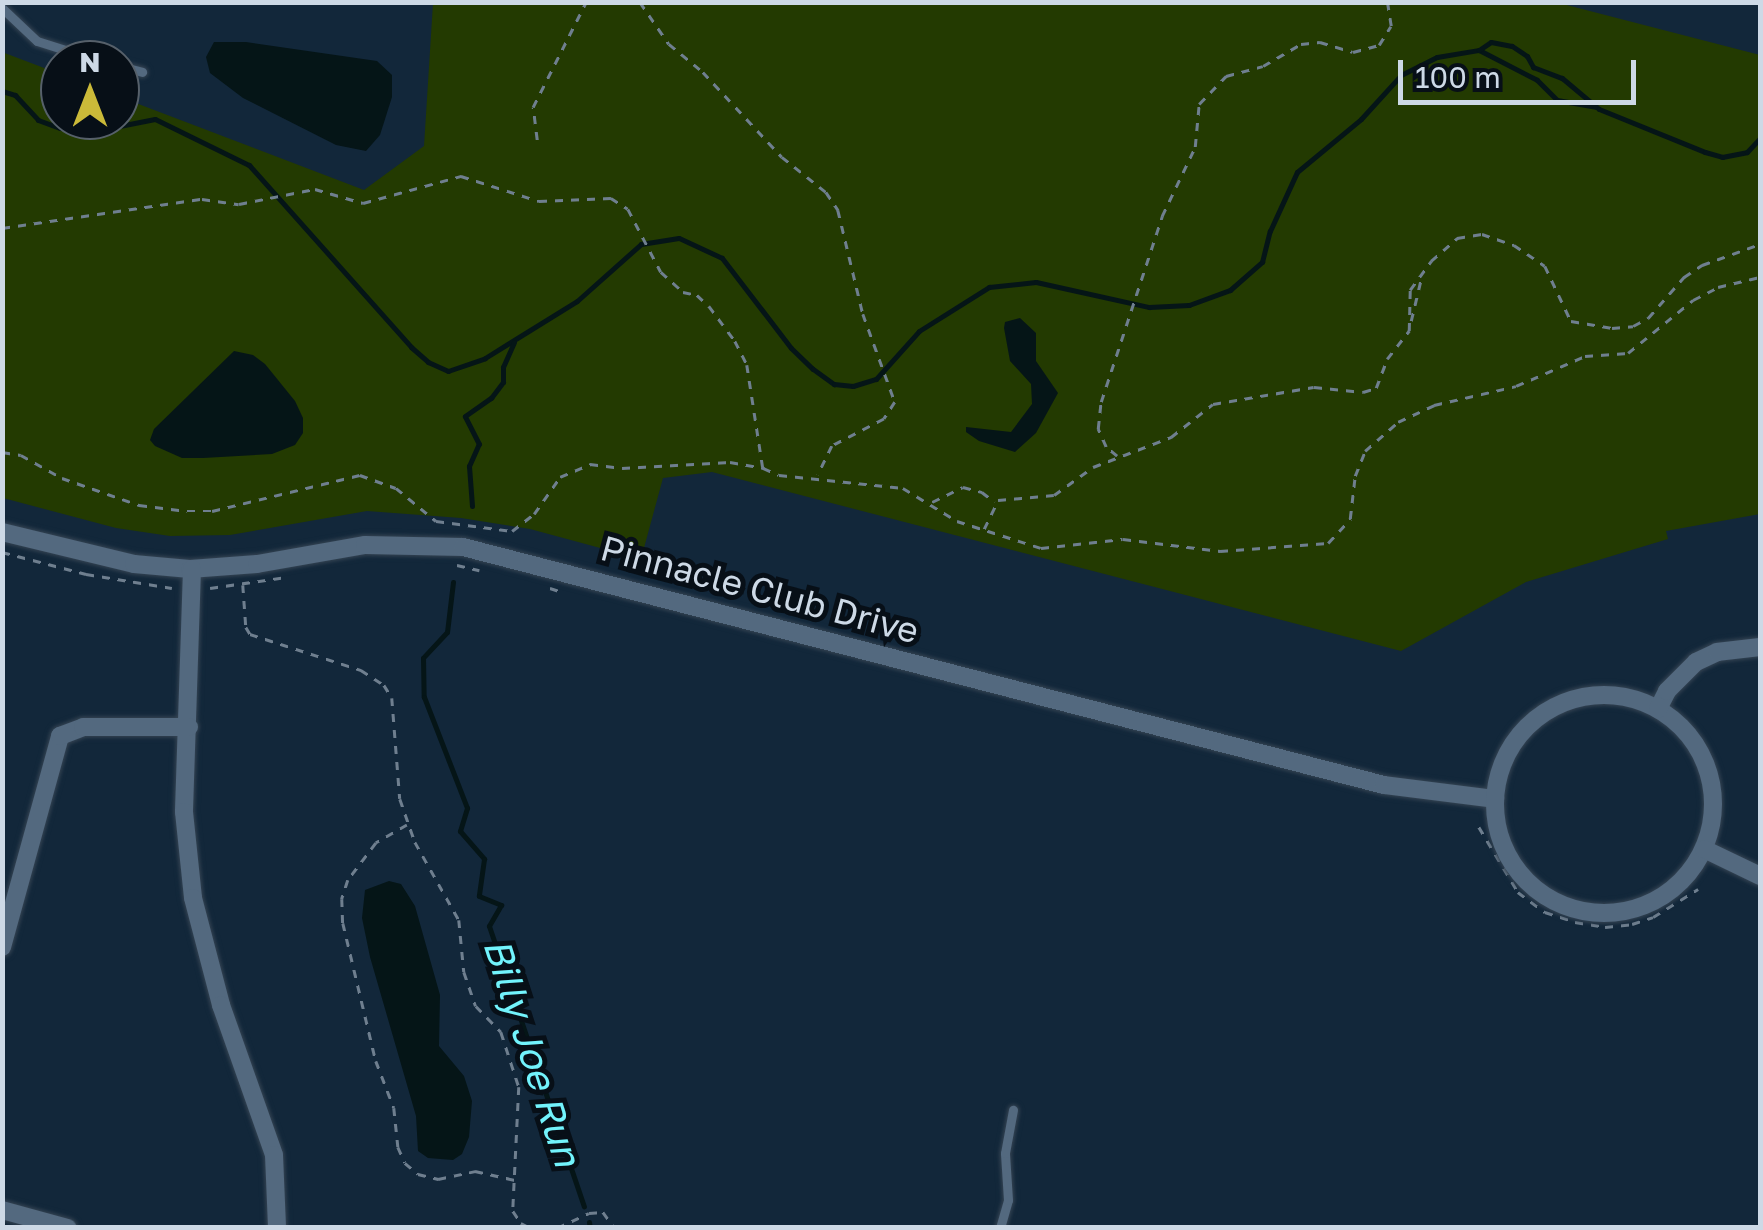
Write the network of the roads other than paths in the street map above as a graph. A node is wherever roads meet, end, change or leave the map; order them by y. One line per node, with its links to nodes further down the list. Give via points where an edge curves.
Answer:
1 (2, 8): 2 (lane)
2 (40, 42)
3 (2, 532): 4 (street, Pinnacle Club Drive, via 98,557)
4 (192, 569): 7 (street); 8 (street, Pinnacle Club Drive, via 365,545 463,548 1384,785)
5 (1760, 647): 6 (street, via 1696,662)
6 (1658, 709): 8 (street, via 1603,695 1547,712 1510,748); 9 (street, via 1688,734 1708,771 1713,808)
7 (189, 726): 11 (street, via 84,726 60,736); 15 (street, via 184,812 193,898 221,1005 274,1155)
8 (1495, 798): 9 (street, via 1511,862 1534,888 1570,908 1614,912 1654,901 1684,879)
9 (1704, 849): 10 (street)
10 (1760, 876)
11 (2, 947)
12 (1013, 1110): 16 (lane)
13 (2, 1210): 14 (street)
14 (68, 1228)
15 (276, 1228)
16 (1000, 1228)

